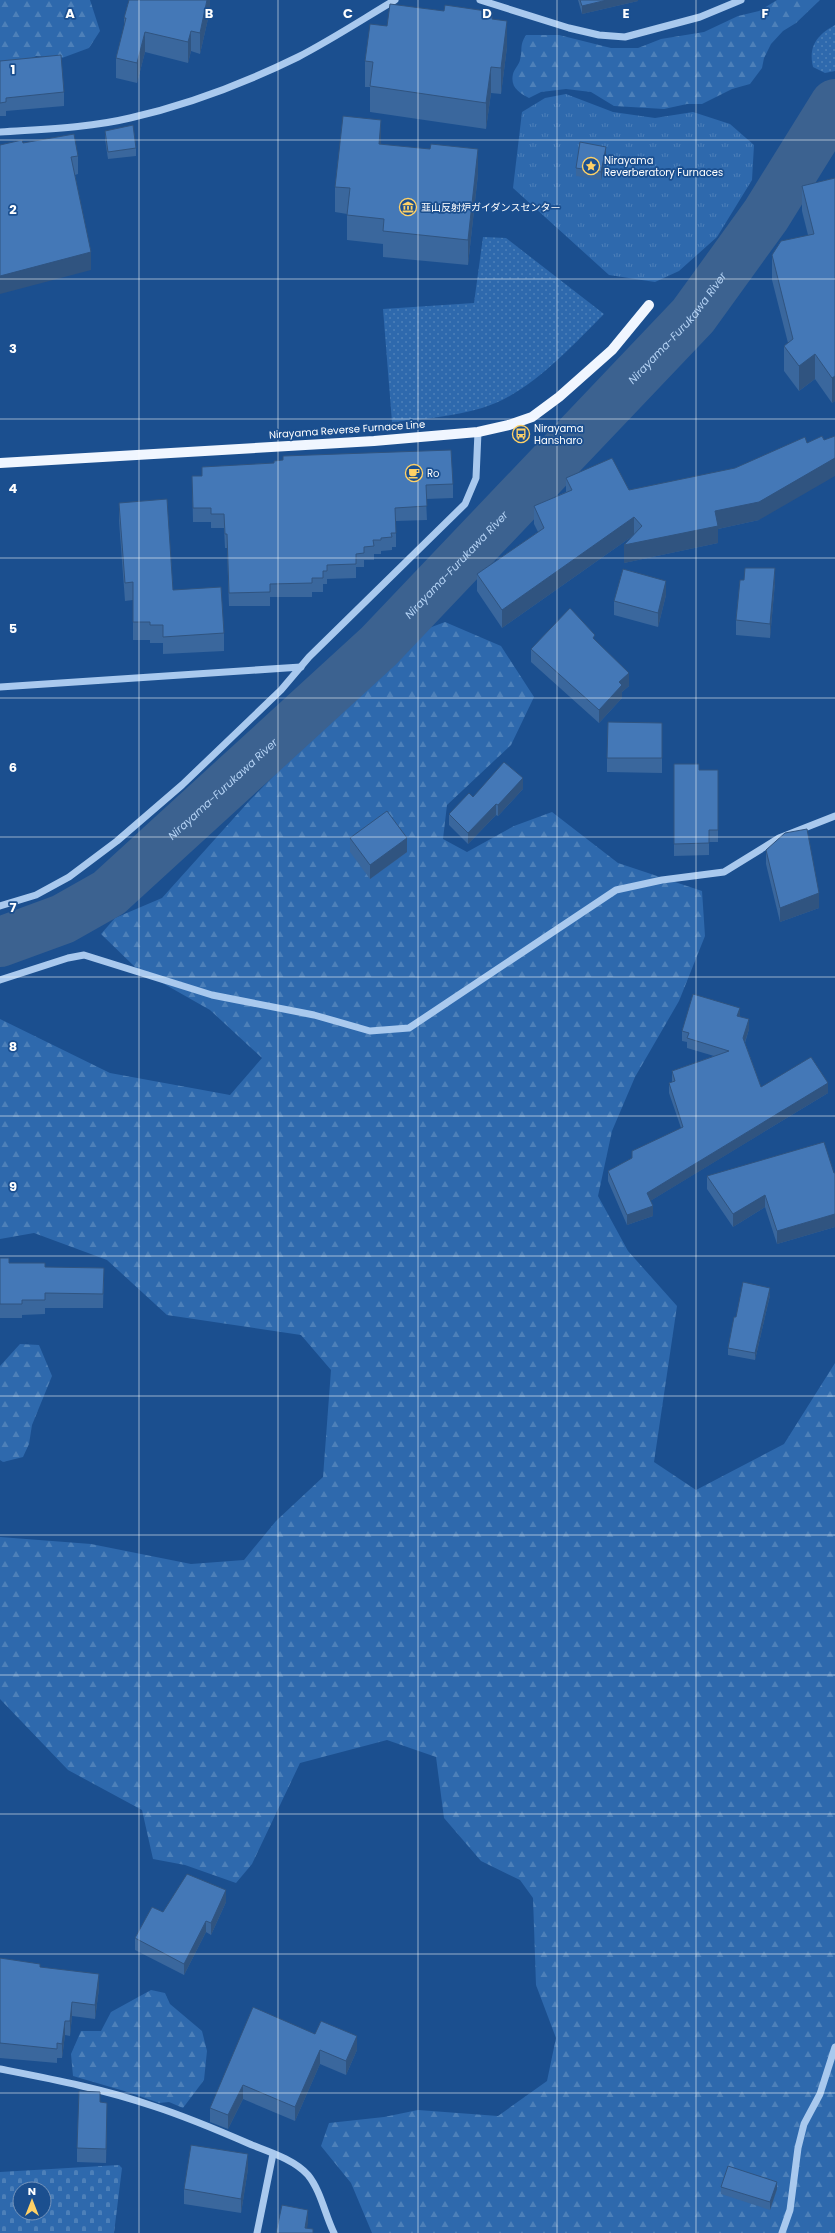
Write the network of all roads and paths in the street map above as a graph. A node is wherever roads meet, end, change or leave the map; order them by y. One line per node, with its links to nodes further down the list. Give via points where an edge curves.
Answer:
1 (395, 0): 4 (street, via 299,56 252,78 192,100 129,118 41,130)
2 (480, 0): 3 (street, via 569,28 625,37 700,17)
3 (741, 0)
4 (0, 132)
5 (649, 305): 6 (main road, Nirayama Reverse Furnace Line, via 612,350 559,397 532,417)
6 (478, 432): 7 (main road, Nirayama Reverse Furnace Line, via 374,441); 8 (street, via 476,478 465,504)
7 (0, 463)
8 (301, 667): 9 (street); 11 (street, via 281,690 182,785 117,841 69,877 36,895)
9 (0, 687)
10 (835, 816): 12 (street, via 779,838 724,872 662,880 616,890 409,1028 370,1030 314,1015 212,995 84,956 68,958)
11 (0, 906)
12 (0, 980)
13 (835, 2047): 18 (street, via 820,2094 804,2124 798,2148 790,2210)
14 (0, 2069): 15 (street, via 152,2106 216,2129)
15 (273, 2154): 16 (street); 17 (street, via 308,2175)
16 (256, 2233)
17 (334, 2233)
18 (782, 2233)

